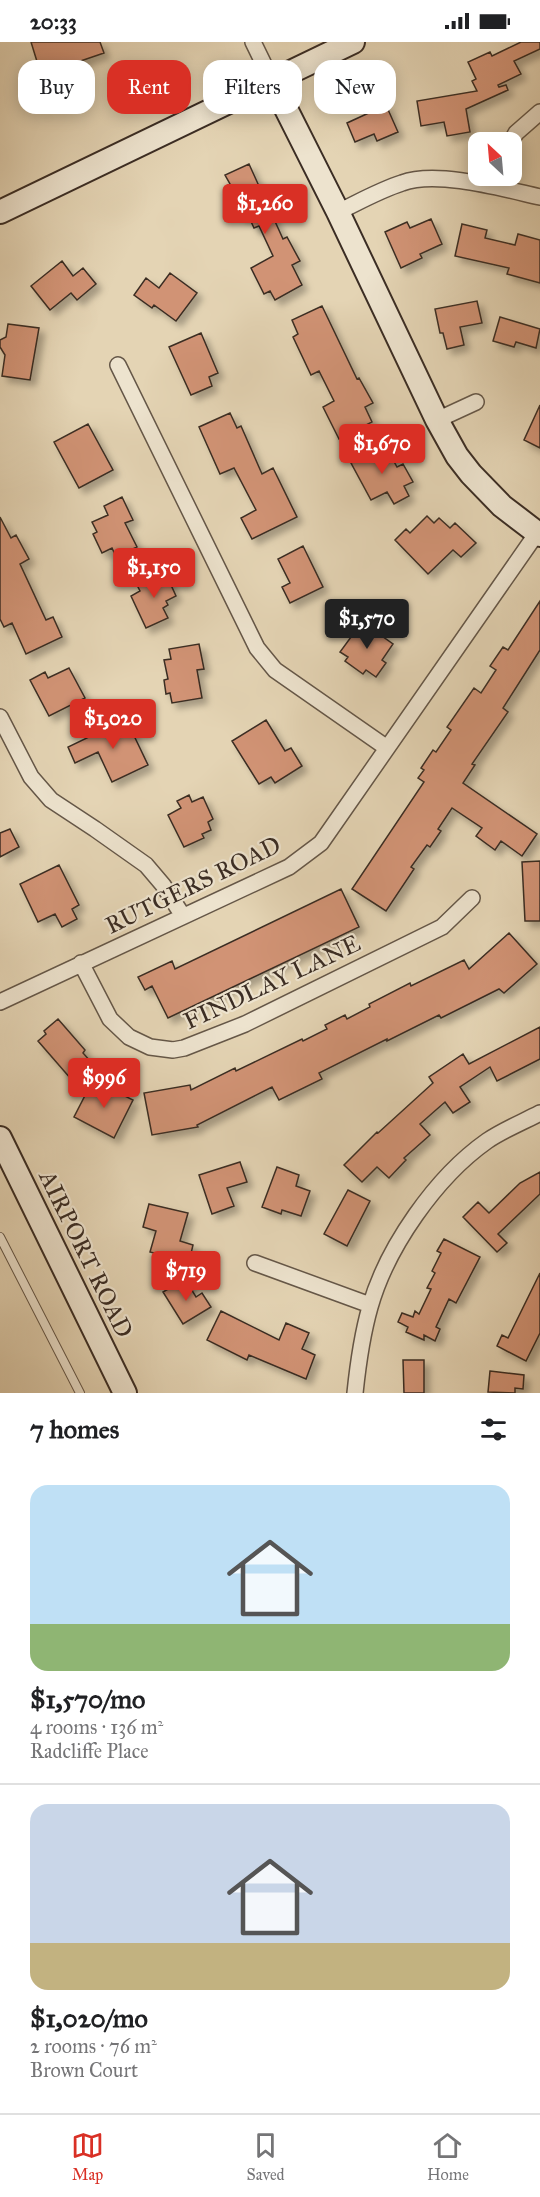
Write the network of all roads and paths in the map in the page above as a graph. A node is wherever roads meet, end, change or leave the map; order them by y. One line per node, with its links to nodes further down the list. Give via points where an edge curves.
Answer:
1 (253, 42): 3 (street)
2 (353, 42): 4 (main road)
3 (262, 60)
4 (302, 67)
5 (540, 112): 8 (street)
6 (203, 114): 12 (main road)
7 (289, 114): 13 (main road)
8 (517, 132)
9 (468, 180): 13 (street, via 430,178 404,182)
10 (511, 186): 11 (street)
11 (540, 197)
12 (0, 212)
13 (338, 212): 16 (main road)
14 (118, 365): 19 (street, via 256,648 275,670)
15 (476, 402): 16 (street)
16 (437, 420): 17 (main road, via 471,474 502,506)
17 (539, 534): 19 (street, RUTGERS ROAD)
18 (0, 717): 21 (street, via 31,777 51,801 146,865)
19 (387, 748): 21 (street, RUTGERS ROAD, via 321,843 289,867)
20 (472, 898): 22 (street, FINDLAY LANE, via 442,927 245,1024 173,1050 150,1047 129,1037 110,1019)
21 (183, 916): 22 (street, RUTGERS ROAD)
22 (81, 963): 23 (street, RUTGERS ROAD)
23 (0, 1002)
24 (540, 1113): 28 (street, via 488,1140 453,1169 415,1215 390,1258)
25 (0, 1138): 30 (main road, AIRPORT ROAD)
26 (0, 1237): 29 (lane)
27 (255, 1263): 28 (street)
28 (370, 1305): 31 (street)
29 (80, 1393)
30 (125, 1393)
31 (355, 1393)

